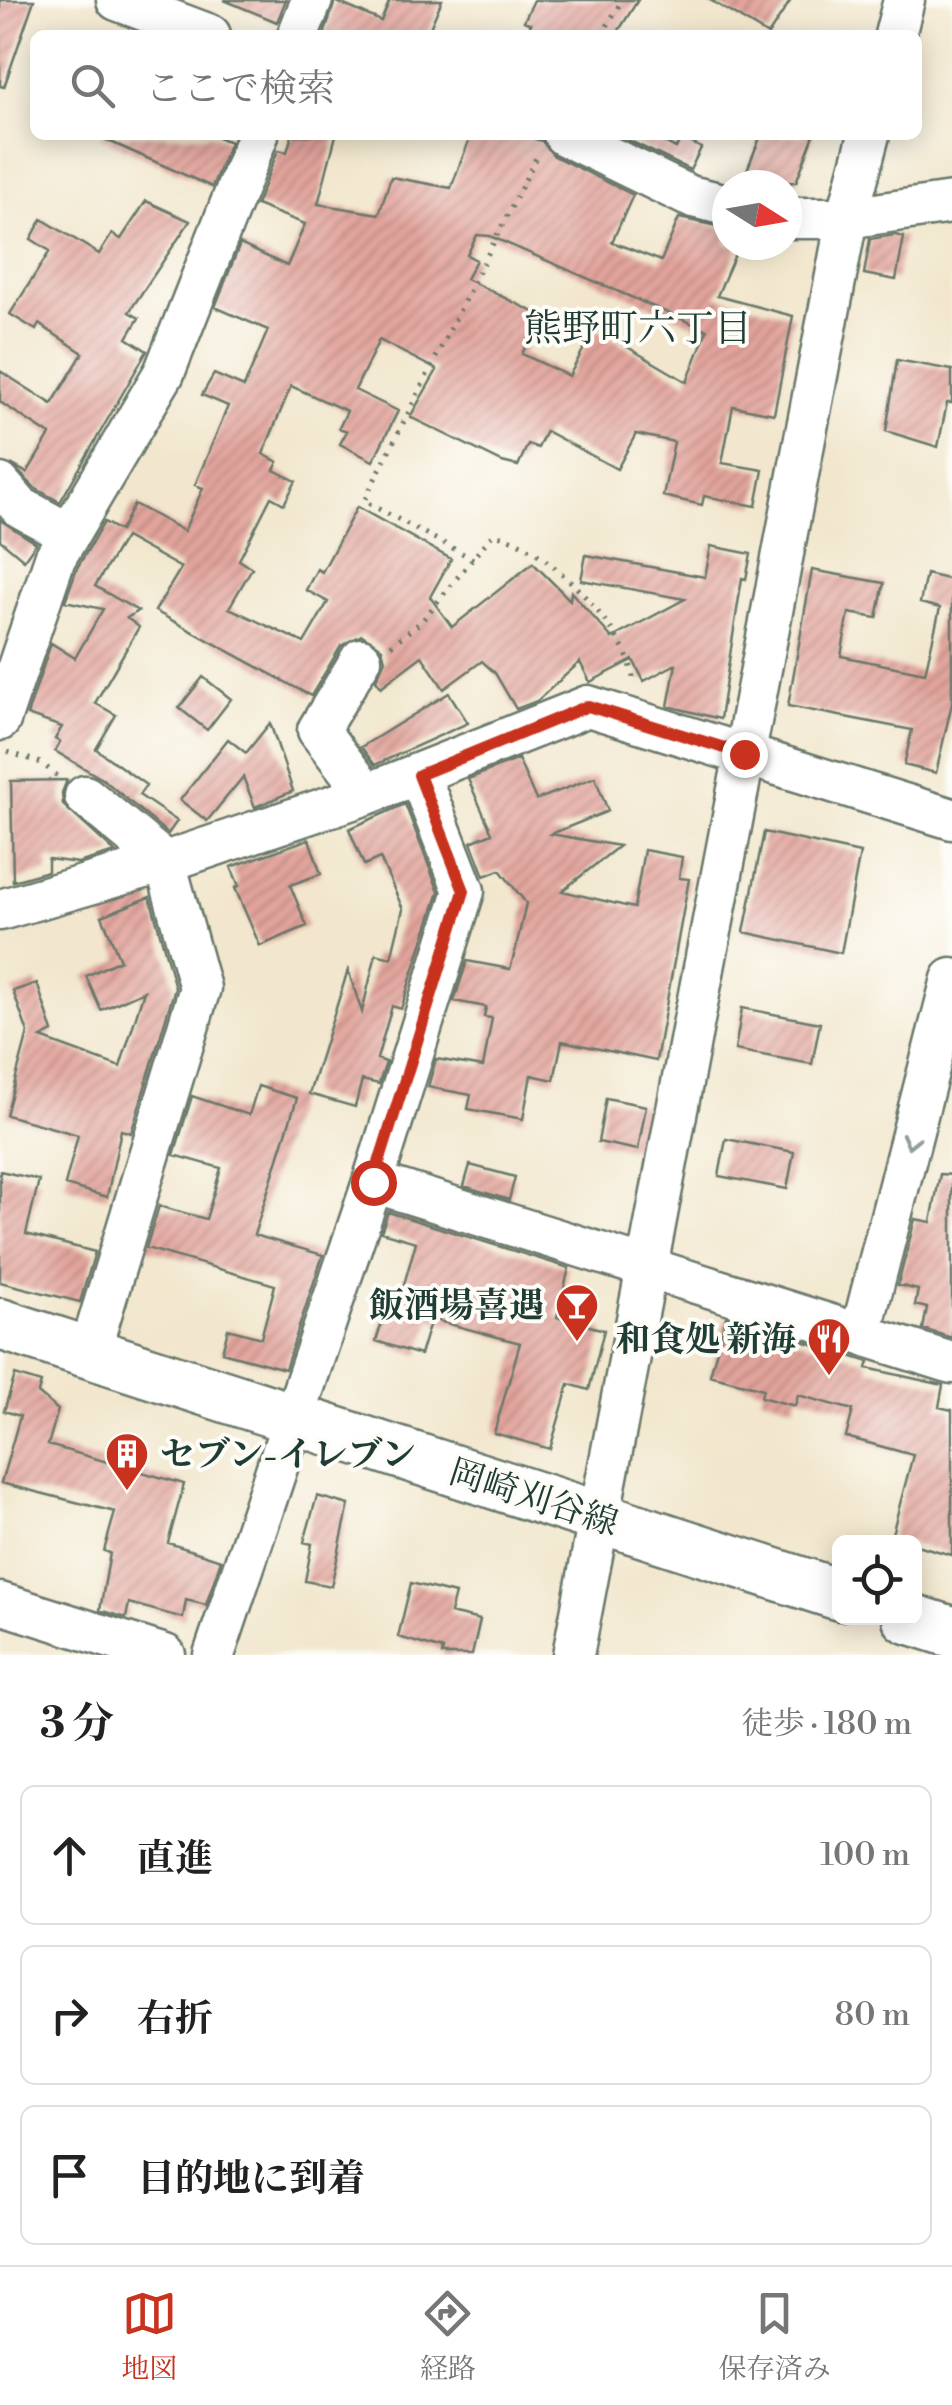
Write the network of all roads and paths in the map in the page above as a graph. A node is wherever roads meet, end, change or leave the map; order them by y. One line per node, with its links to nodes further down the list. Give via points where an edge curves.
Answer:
1 (117, 0): 5 (street)
2 (312, 0): 6 (street)
3 (622, 0): 7 (path)
4 (904, 0): 8 (street)
5 (197, 30)
6 (300, 30)
7 (605, 30)
8 (896, 30)
9 (256, 140): 17 (street, via 164,372)
10 (868, 140): 15 (street)
11 (552, 142): 12 (street); 18 (path, via 364,501)
12 (712, 202)
13 (952, 203): 15 (street)
14 (802, 218): 15 (street)
15 (847, 218): 23 (street)
16 (0, 484): 17 (street, via 20,507)
17 (69, 534): 21 (street)
18 (473, 559): 19 (path, via 422,622); 20 (path, via 492,535 510,535 570,578 608,624 636,682)
19 (361, 659): 25 (street, via 318,730)
20 (588, 706): 23 (street); 24 (street)
21 (2, 709)
22 (0, 750): 26 (path, via 41,764)
23 (744, 754): 27 (street); 32 (street)
24 (419, 775): 25 (street); 31 (street, via 464,891)
25 (367, 794): 28 (street)
26 (84, 796): 28 (street)
27 (952, 819)
28 (165, 862): 29 (street); 35 (street, via 200,988)
29 (0, 910)
30 (952, 979): 34 (street, one-way to 34)
31 (373, 1182): 32 (street); 37 (street)
32 (646, 1270): 34 (street); 38 (street)
33 (0, 1324): 35 (main road, 岡崎刈谷線)
34 (862, 1332): 36 (street)
35 (89, 1354): 37 (main road, 岡崎刈谷線)
36 (952, 1364)
37 (294, 1420): 38 (main road, 岡崎刈谷線); 44 (street)
38 (597, 1517): 39 (main road, 岡崎刈谷線); 45 (street)
39 (832, 1592)
40 (0, 1602): 43 (street)
41 (922, 1622): 42 (main road)
42 (952, 1632)
43 (165, 1655)
44 (214, 1655)
45 (573, 1655)

